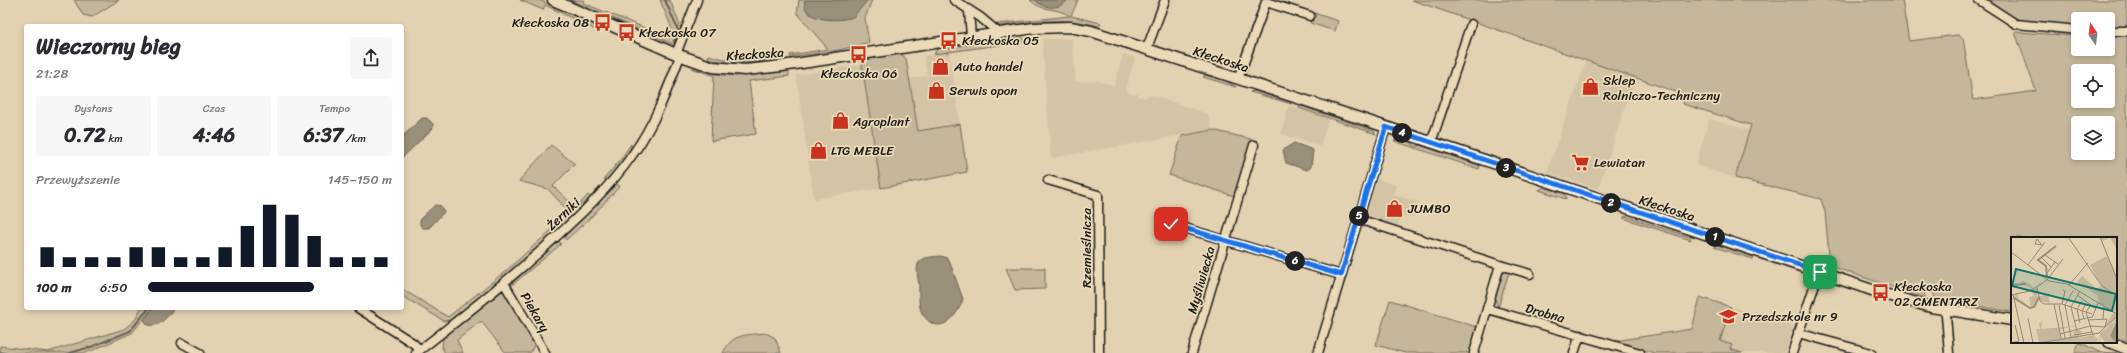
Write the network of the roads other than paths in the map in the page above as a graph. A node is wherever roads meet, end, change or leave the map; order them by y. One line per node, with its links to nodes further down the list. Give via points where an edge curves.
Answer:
1 (553, 0): 15 (main road, Kłeckoska)
2 (697, 0): 15 (street, Żerniki)
3 (954, 0): 6 (street)
4 (1165, 0): 14 (street)
5 (1979, 0): 9 (street, via 2016,24)
6 (969, 11): 12 (street); 13 (street)
7 (1310, 16): 16 (street, via 1266,2)
8 (1471, 24): 18 (street)
9 (2071, 29)
10 (2127, 30): 11 (street)
11 (2115, 31)
12 (999, 33): 13 (main road, Kłeckoska); 14 (main road, Kłeckoska, via 1034,28 1070,27)
13 (971, 37): 15 (main road, Kłeckoska, via 745,70 713,67)
14 (1146, 48): 16 (main road, Kłeckoska)
15 (678, 55): 28 (street, Żerniki, via 649,128 633,155 591,205)
16 (1238, 79): 17 (main road, Kłeckoska)
17 (1386, 127): 18 (main road, Kłeckoska); 21 (street)
18 (1431, 143): 25 (main road, Kłeckoska)
19 (1254, 145): 23 (street, Myśliwiecka)
20 (1048, 180): 41 (street, Rzemieślnicza, via 1098,195)
21 (1358, 219): 24 (street); 27 (street)
22 (1171, 224): 23 (street)
23 (1226, 240): 27 (street); 42 (street, Myśliwiecka)
24 (1500, 265): 26 (street); 29 (street)
25 (1820, 272): 32 (main road, Kłeckoska, via 1931,307); 33 (street)
26 (1530, 274)
27 (1341, 275): 43 (street)
28 (504, 283): 38 (street, Żerniki); 40 (street, Piekary)
29 (1488, 309): 34 (street, Drobna); 44 (street)
30 (361, 310): 38 (street, via 413,343)
31 (1946, 315): 49 (street)
32 (2011, 320)
33 (1798, 333): 47 (street); 48 (street)
34 (1580, 336): 45 (street); 46 (street, Drobna)
35 (182, 343): 39 (street)
36 (2112, 343): 37 (main road)
37 (2127, 349)
38 (418, 352)
39 (200, 353)
40 (545, 353)
41 (1099, 353)
42 (1192, 353)
43 (1318, 353)
44 (1474, 353)
45 (1574, 353)
46 (1640, 353)
47 (1792, 353)
48 (1871, 353)
49 (1949, 353)

